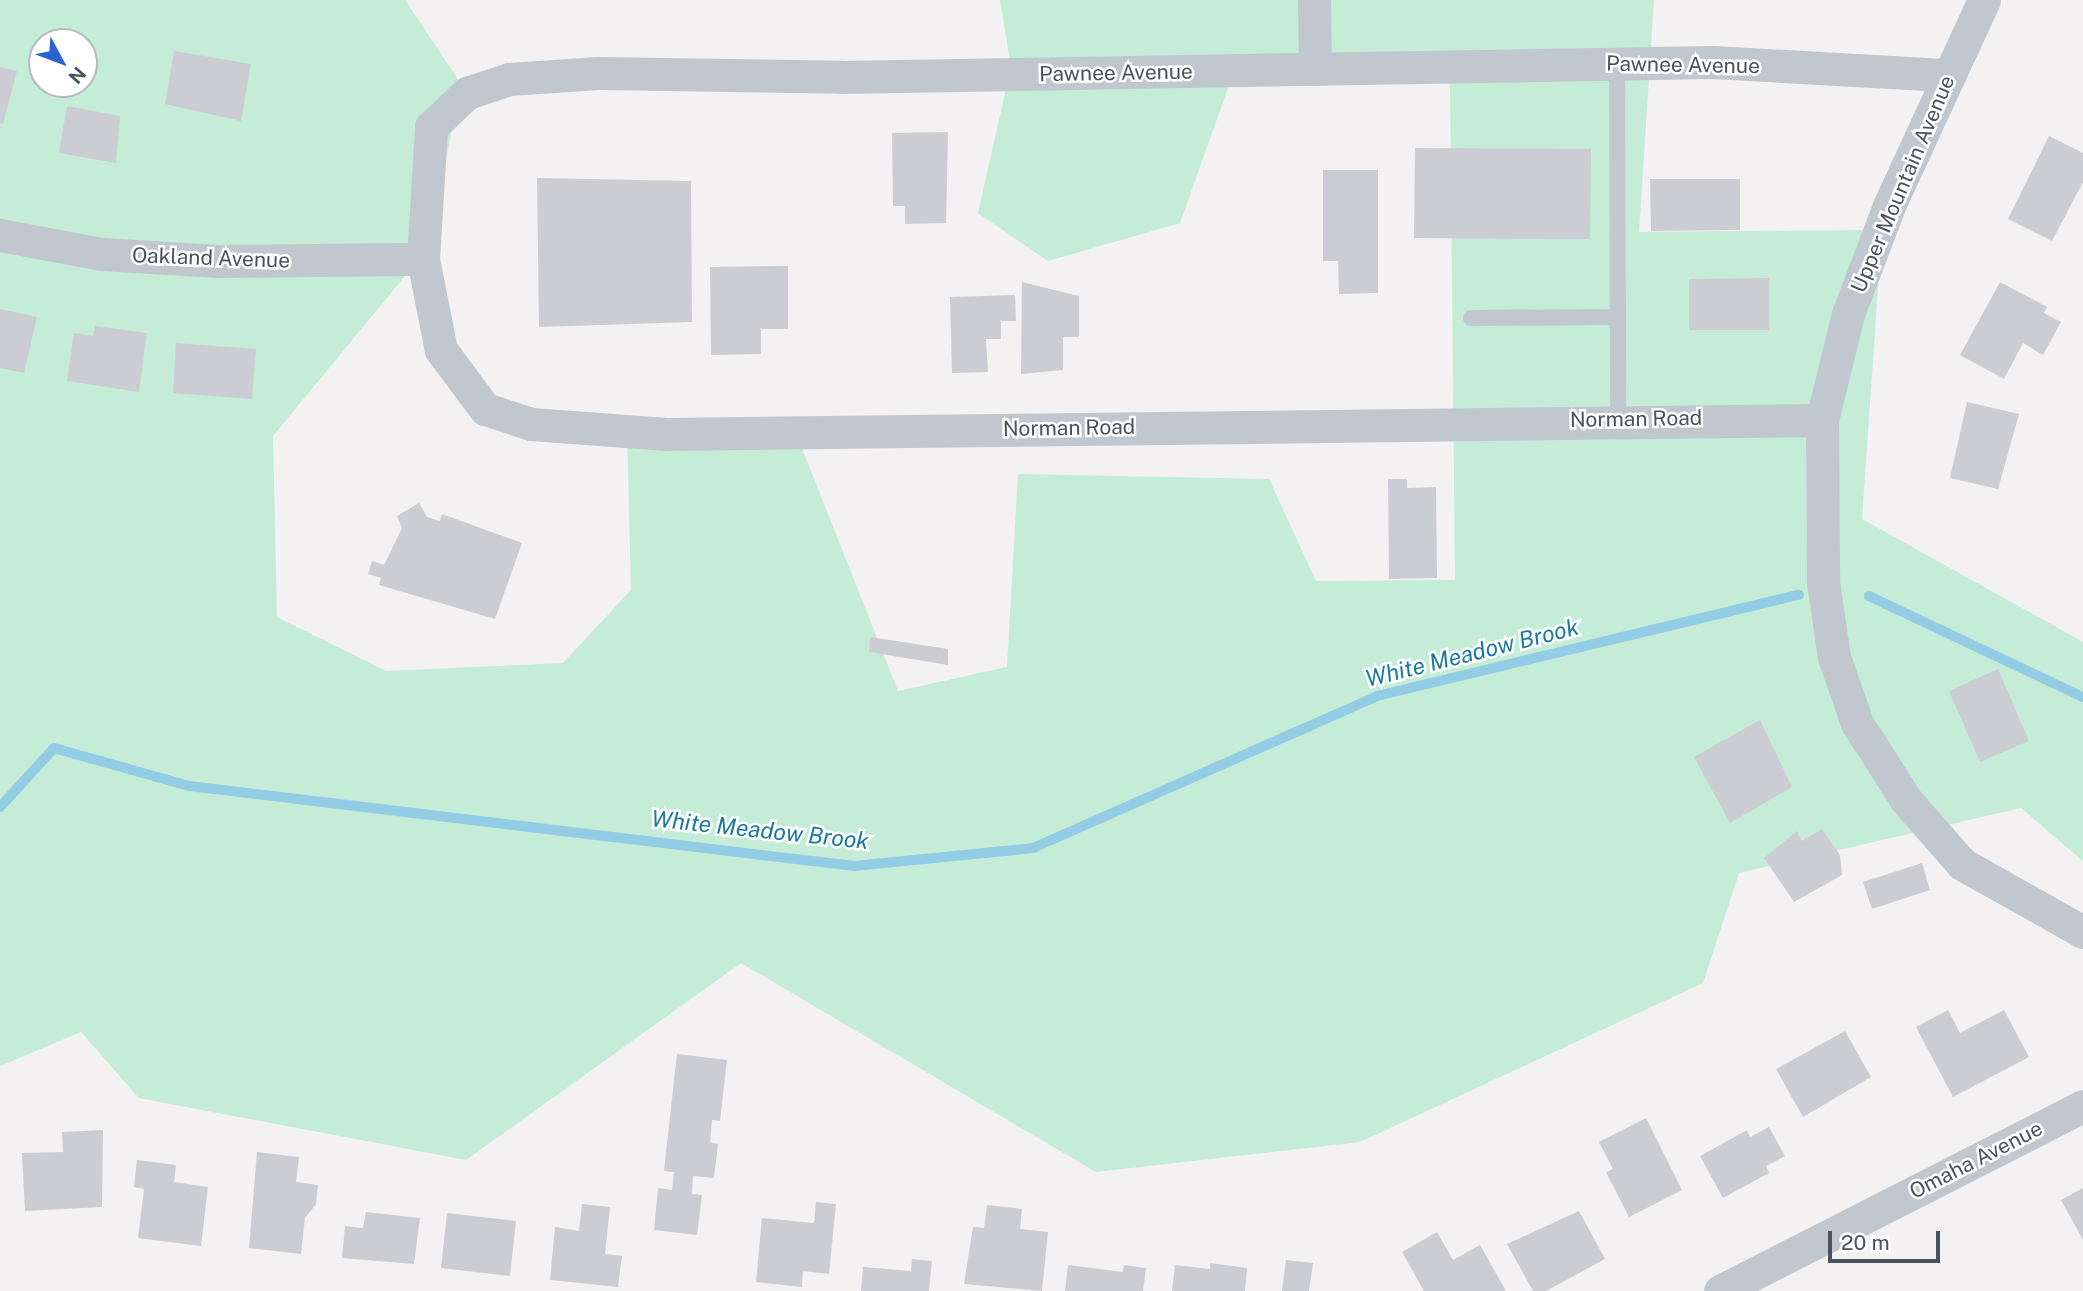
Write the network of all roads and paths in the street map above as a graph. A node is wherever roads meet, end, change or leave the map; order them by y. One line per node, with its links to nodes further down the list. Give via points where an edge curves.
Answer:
1 (1314, 0): 4 (street)
2 (1984, 0): 5 (street, Upper Mountain Avenue)
3 (1617, 63): 4 (street, Pawnee Avenue); 5 (street, Pawnee Avenue); 8 (lane)
4 (1314, 69): 7 (street, Pawnee Avenue, via 509,79 467,93 431,127)
5 (1949, 75): 11 (street, Upper Mountain Avenue, via 1849,314)
6 (0, 235): 7 (street, Oakland Avenue, via 102,254 218,261)
7 (423, 259): 10 (street, Norman Road, via 441,350 485,409 531,424 667,434)
8 (1617, 317): 9 (lane); 10 (lane)
9 (1471, 318)
10 (1618, 420): 11 (street, Norman Road)
11 (1822, 420): 12 (street, Upper Mountain Avenue, via 1820,528 1834,657 1857,723 1906,800 1962,864)
12 (2083, 932)
13 (2083, 1107): 14 (street, Omaha Avenue)
14 (1720, 1291)

